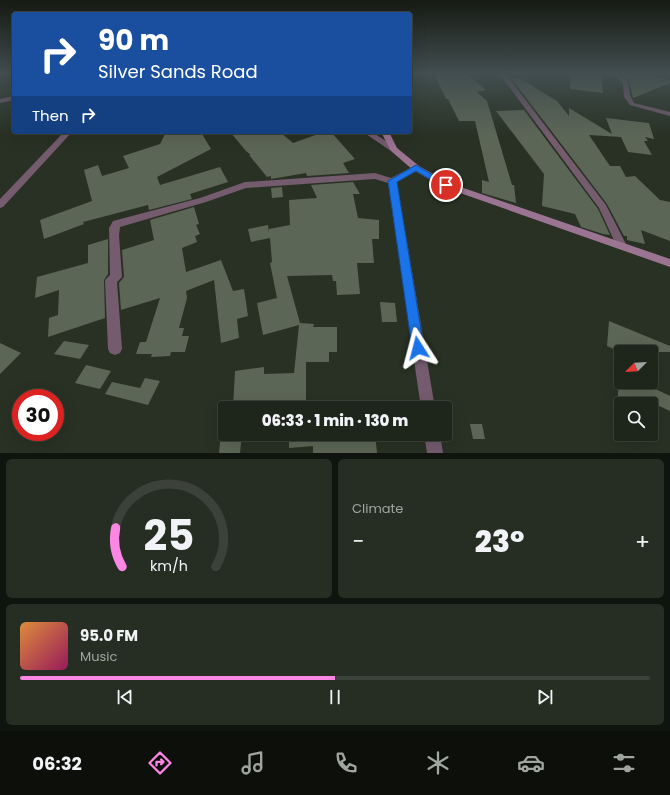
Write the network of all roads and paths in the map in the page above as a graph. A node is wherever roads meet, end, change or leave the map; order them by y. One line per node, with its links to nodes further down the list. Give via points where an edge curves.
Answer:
1 (518, 94): 13 (street, via 603,207)
2 (626, 94): 5 (street, via 628,102 632,104)
3 (12, 98): 4 (street)
4 (0, 101)
5 (670, 114)
6 (66, 134): 12 (street)
7 (370, 134): 9 (street)
8 (386, 134): 9 (street)
9 (394, 149): 10 (street)
10 (416, 168): 11 (street); 13 (street, via 446,185)
11 (392, 181): 15 (street, via 375,176 244,185 203,200 117,224 114,228 116,277 111,280); 16 (street)
12 (0, 205)
13 (622, 246): 14 (street)
14 (670, 263)
15 (115, 349)
16 (427, 401)
17 (433, 441): 18 (street)
18 (435, 453)

